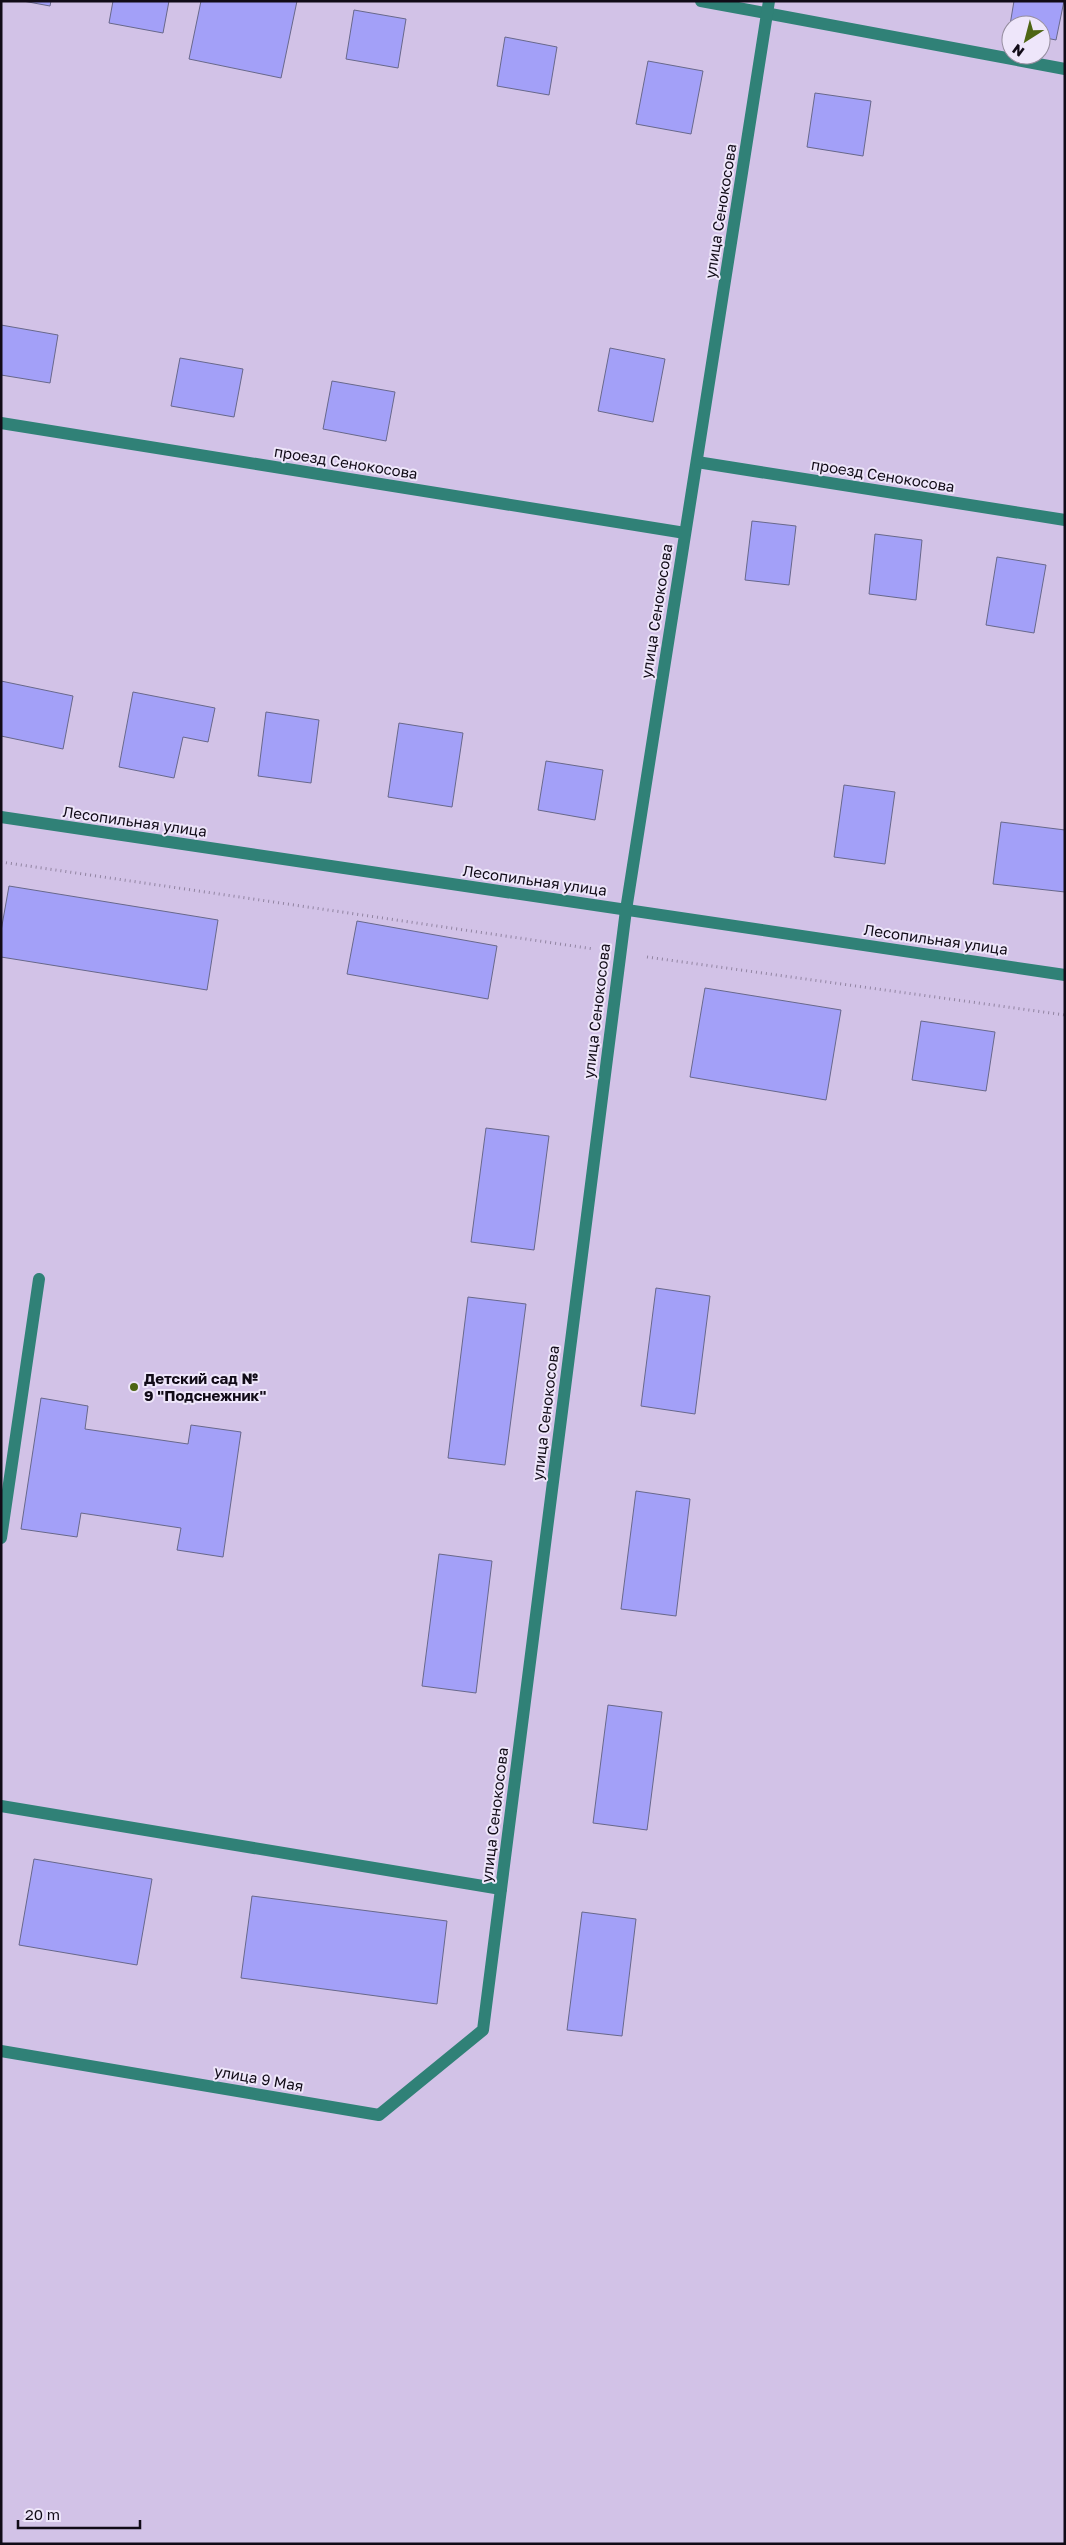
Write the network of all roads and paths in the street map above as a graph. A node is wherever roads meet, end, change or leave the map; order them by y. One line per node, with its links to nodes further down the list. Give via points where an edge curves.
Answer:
1 (701, 1): 2 (street)
2 (768, 8): 3 (street); 5 (street, улица Сенокосова)
3 (1065, 69)
4 (1, 423): 7 (street, проезд Сенокосова)
5 (697, 462): 6 (street, проезд Сенокосова); 7 (street, улица Сенокосова)
6 (1065, 520)
7 (685, 532): 10 (street, улица Сенокосова)
8 (1, 817): 10 (street, Лесопильная улица)
9 (1, 862): 11 (path)
10 (626, 910): 11 (street, улица Сенокосова); 12 (street, Лесопильная улица)
11 (620, 953): 13 (path); 17 (street, улица Сенокосова)
12 (1065, 975)
13 (1065, 1015)
14 (39, 1279): 15 (street)
15 (1, 1538)
16 (1, 1806): 17 (street)
17 (500, 1889): 18 (street, улица Сенокосова)
18 (483, 2030): 19 (street, улица 9 Мая, via 379,2115)
19 (1, 2051)

